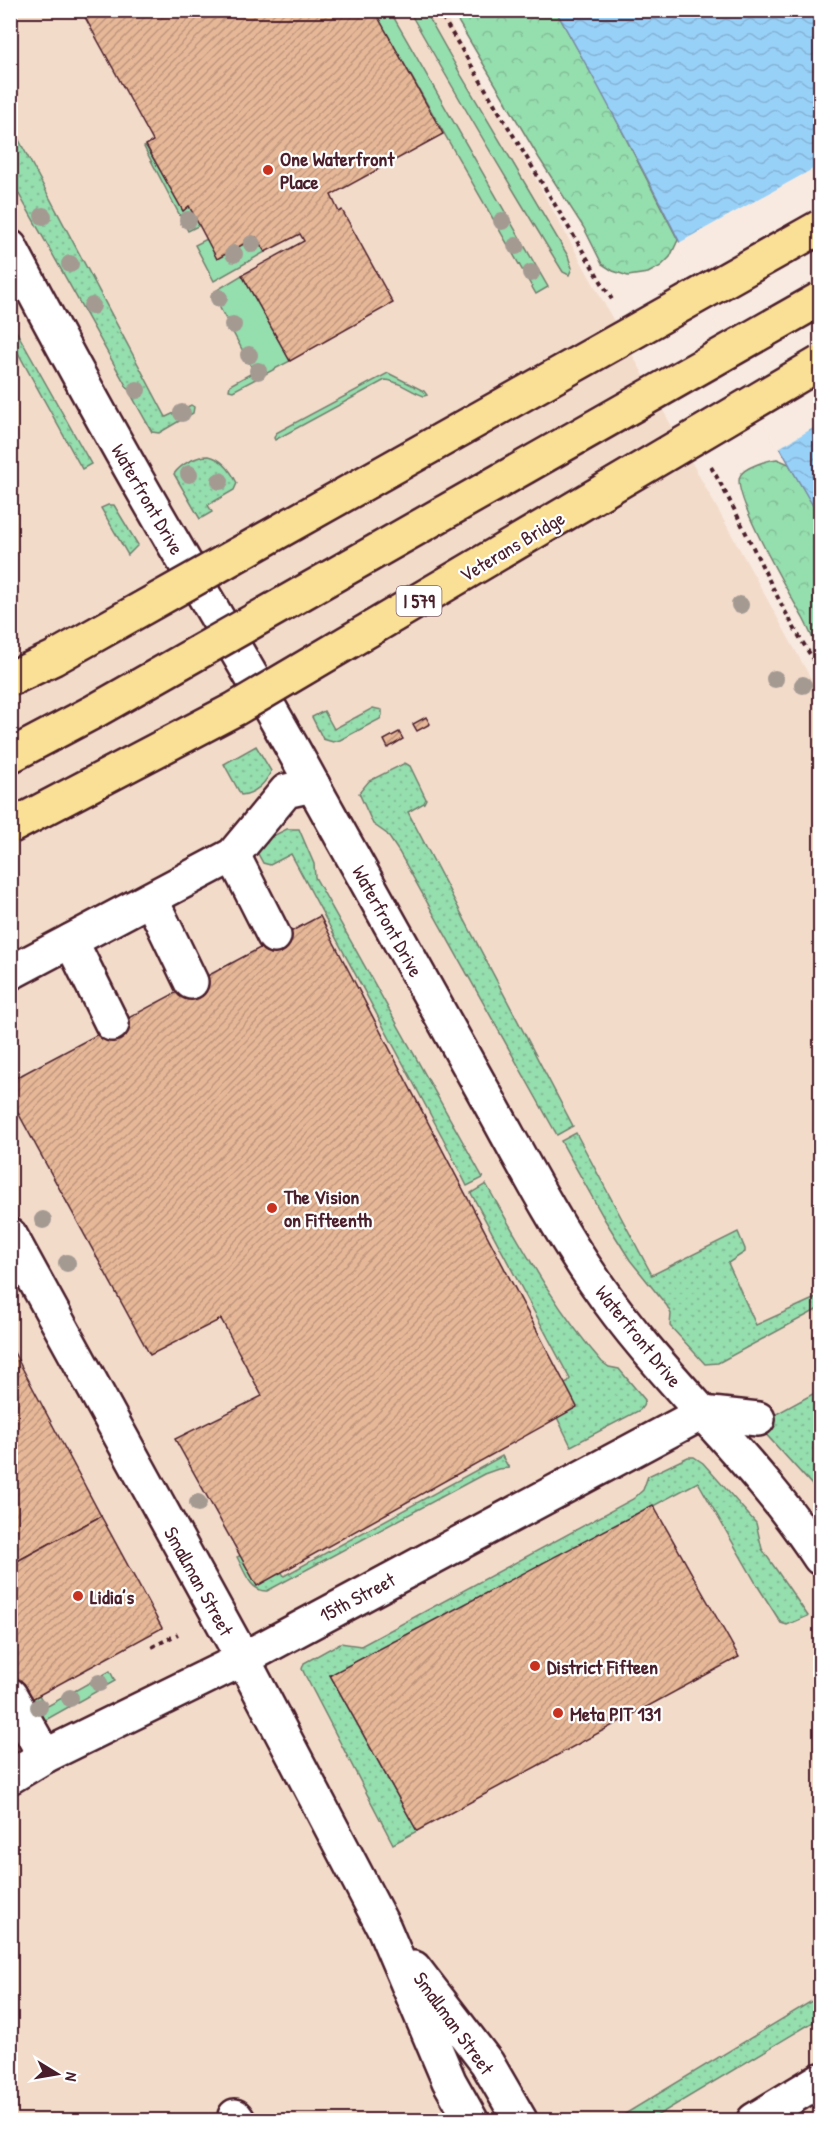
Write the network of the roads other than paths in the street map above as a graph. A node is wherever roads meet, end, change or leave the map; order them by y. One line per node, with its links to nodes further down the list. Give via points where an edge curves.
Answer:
1 (820, 227): 5 (highway, bridge, via 54,658)
2 (10, 247): 7 (street, Waterfront Drive, via 65,352)
3 (820, 299): 6 (highway, bridge)
4 (820, 363): 8 (highway, Veterans Bridge / I 579, bridge, via 235,709)
5 (10, 678)
6 (10, 756)
7 (313, 785): 9 (street, via 286,791); 17 (street, Waterfront Drive, via 551,1213 625,1323)
8 (10, 827)
9 (233, 855): 10 (street); 11 (street)
10 (151, 899): 12 (street); 14 (street)
11 (274, 936)
12 (71, 942): 13 (street); 15 (street)
13 (10, 973)
14 (191, 982)
15 (112, 1024)
16 (10, 1235): 20 (street, Smallman Street)
17 (702, 1413): 18 (street); 19 (street, Waterfront Drive, via 787,1509); 20 (street, 15th Street)
18 (758, 1419)
19 (820, 1558)
20 (243, 1659): 22 (street, 15th Street); 24 (street, Smallman Street)
21 (10, 1695): 22 (street)
22 (45, 1756): 23 (street, 15th Street)
23 (10, 1777)
24 (384, 1928): 26 (street, Smallman Street, via 449,2081); 27 (street, Smallman Street, via 487,2063)
25 (820, 2080): 28 (street)
26 (471, 2121)
27 (520, 2121)
28 (753, 2121)

